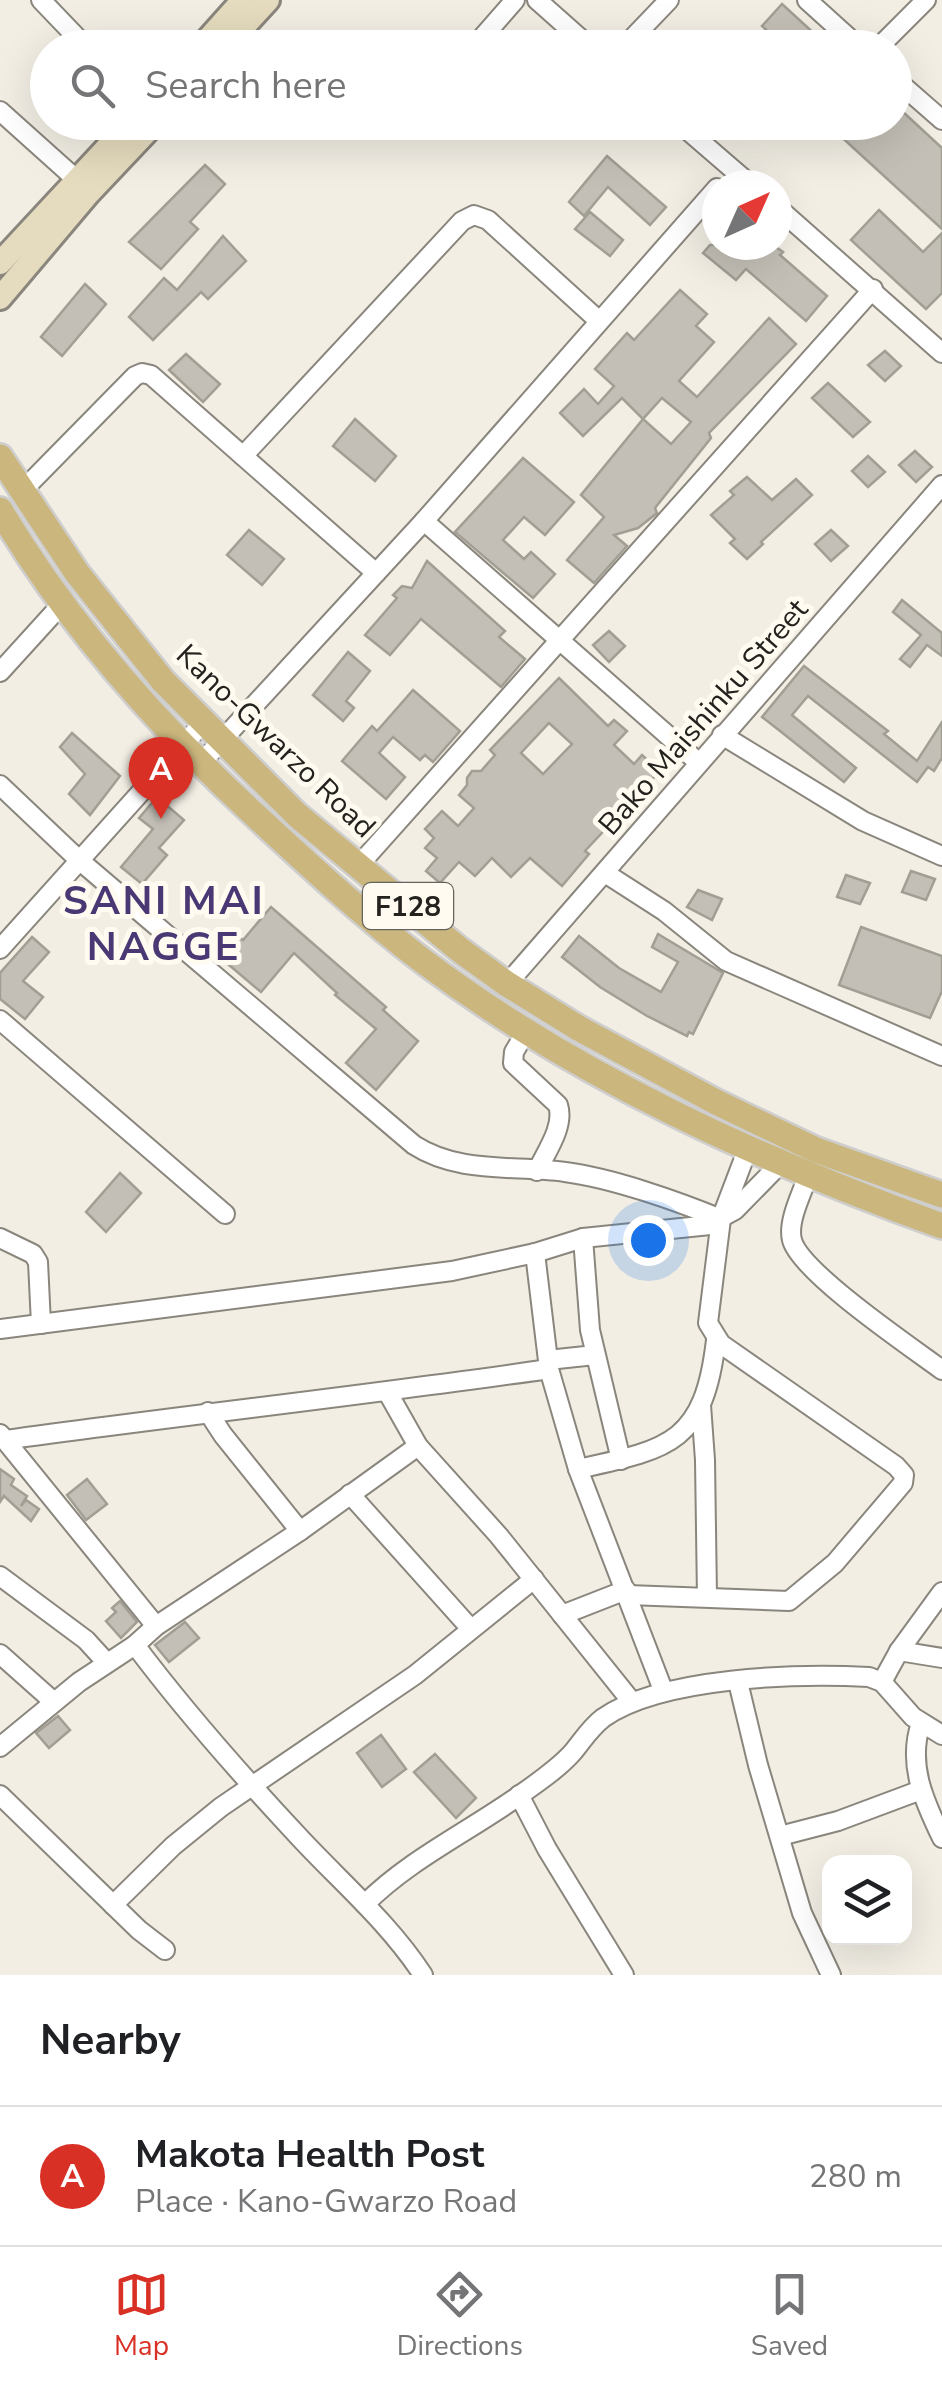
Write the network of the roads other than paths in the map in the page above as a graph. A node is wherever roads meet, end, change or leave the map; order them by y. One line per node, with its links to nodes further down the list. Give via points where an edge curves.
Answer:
1 (41, 0): 9 (street)
2 (268, 0): 8 (main road)
3 (515, 0): 10 (street)
4 (537, 0): 11 (street)
5 (669, 0): 12 (street)
6 (806, 0): 13 (street)
7 (926, 0): 14 (street)
8 (238, 15)
9 (69, 30)
10 (489, 30)
11 (571, 30)
12 (640, 30)
13 (840, 30)
14 (896, 30)
15 (912, 94): 17 (street)
16 (0, 111): 18 (street)
17 (942, 120)
18 (30, 138)
19 (33, 140): 24 (street)
20 (115, 140): 24 (main road)
21 (139, 140): 29 (main road)
22 (699, 140): 23 (street)
23 (733, 170)
24 (78, 180): 27 (main road)
25 (702, 204): 30 (street)
26 (792, 220): 28 (street)
27 (0, 263)
28 (873, 289): 31 (street); 40 (street)
29 (0, 298)
30 (598, 320): 32 (street, via 488,220 474,215); 37 (street)
31 (942, 354)
32 (243, 456): 35 (street, via 142,373); 38 (street)
33 (0, 457): 35 (main road, Kano-Gwarzo Road / F128)
34 (942, 485): 43 (street, Bako Maishinku Street)
35 (23, 490): 42 (main road, Kano-Gwarzo Road / F128, via 134,648)
36 (0, 510): 39 (main road, F128)
37 (424, 521): 38 (street); 40 (street)
38 (376, 573): 44 (street)
39 (60, 605): 41 (street); 45 (main road, F128)
40 (560, 643): 46 (street); 50 (street)
41 (0, 672)
42 (203, 723): 44 (main road, Kano-Gwarzo Road / F128); 45 (street)
43 (722, 735): 46 (street, Bako Maishinku Street); 48 (street, via 863,822)
44 (222, 741): 45 (street); 50 (main road, Kano-Gwarzo Road / F128)
45 (192, 754): 49 (street); 55 (main road, F128, via 385,932)
46 (698, 762): 51 (street, Bako Maishinku Street)
47 (0, 785): 49 (street)
48 (942, 856)
49 (80, 860): 52 (street); 59 (street, via 414,1145 461,1164)
50 (359, 865): 53 (main road, Kano-Gwarzo Road / F128)
51 (604, 873): 53 (street, Bako Maishinku Street); 56 (street, via 726,961)
52 (0, 949)
53 (507, 984): 61 (main road, Kano-Gwarzo Road / F128, via 716,1102 816,1150)
54 (0, 1020): 62 (street)
55 (528, 1030): 57 (main road, F128, via 662,1108); 59 (street, via 513,1063 561,1112)
56 (942, 1056)
57 (748, 1148): 58 (main road, F128); 63 (street)
58 (782, 1162): 60 (main road, F128); 63 (street)
59 (536, 1171): 63 (street, via 567,1172 657,1195)
60 (809, 1173): 64 (main road, F128); 73 (street, via 791,1230 797,1250)
61 (942, 1195)
62 (225, 1214)
63 (721, 1220): 66 (street); 70 (street, via 708,1324)
64 (942, 1226)
65 (0, 1238): 68 (street, via 38,1262)
66 (582, 1238): 67 (street); 71 (street)
67 (535, 1253): 68 (street, via 452,1271); 72 (street)
68 (41, 1324): 69 (street)
69 (0, 1328)
70 (716, 1340): 75 (street); 87 (street, via 904,1478 835,1564 795,1598)
71 (595, 1355): 72 (street); 79 (street)
72 (548, 1364): 74 (street); 80 (street)
73 (942, 1370)
74 (388, 1393): 76 (street); 78 (street)
75 (700, 1405): 79 (street, via 673,1440); 87 (street)
76 (208, 1412): 77 (street); 82 (street)
77 (2, 1437): 89 (street)
78 (418, 1446): 81 (street); 84 (street)
79 (621, 1460): 80 (street)
80 (578, 1470): 85 (street)
81 (350, 1494): 82 (street); 90 (street)
82 (300, 1531): 89 (street)
83 (0, 1576): 95 (street)
84 (534, 1579): 88 (street); 90 (street)
85 (626, 1592): 87 (street); 88 (street); 98 (street)
86 (942, 1592): 92 (street)
87 (707, 1597)
88 (562, 1615): 100 (street)
89 (156, 1626): 91 (street)
90 (471, 1629): 104 (street, via 415,1675)
91 (135, 1645): 95 (street); 104 (street)
92 (899, 1650): 94 (street); 97 (street)
93 (0, 1654): 99 (street)
94 (942, 1658)
95 (107, 1662): 99 (street)
96 (738, 1682): 97 (street, via 859,1676); 98 (street); 108 (street)
97 (882, 1682): 101 (street)
98 (664, 1690): 100 (street)
99 (54, 1702): 103 (street)
100 (632, 1702): 107 (street, via 600,1720)
101 (921, 1723): 102 (street); 105 (street, via 914,1751)
102 (942, 1735)
103 (0, 1748)
104 (251, 1784): 110 (street); 111 (street)
105 (921, 1790): 108 (street); 109 (street)
106 (0, 1795): 111 (street)
107 (520, 1795): 110 (street, via 406,1868); 114 (street)
108 (780, 1836): 115 (street, via 802,1913)
109 (942, 1838)
110 (365, 1904): 113 (street)
111 (113, 1905): 112 (street)
112 (165, 1950)
113 (423, 1975)
114 (624, 1975)
115 (831, 1975)

